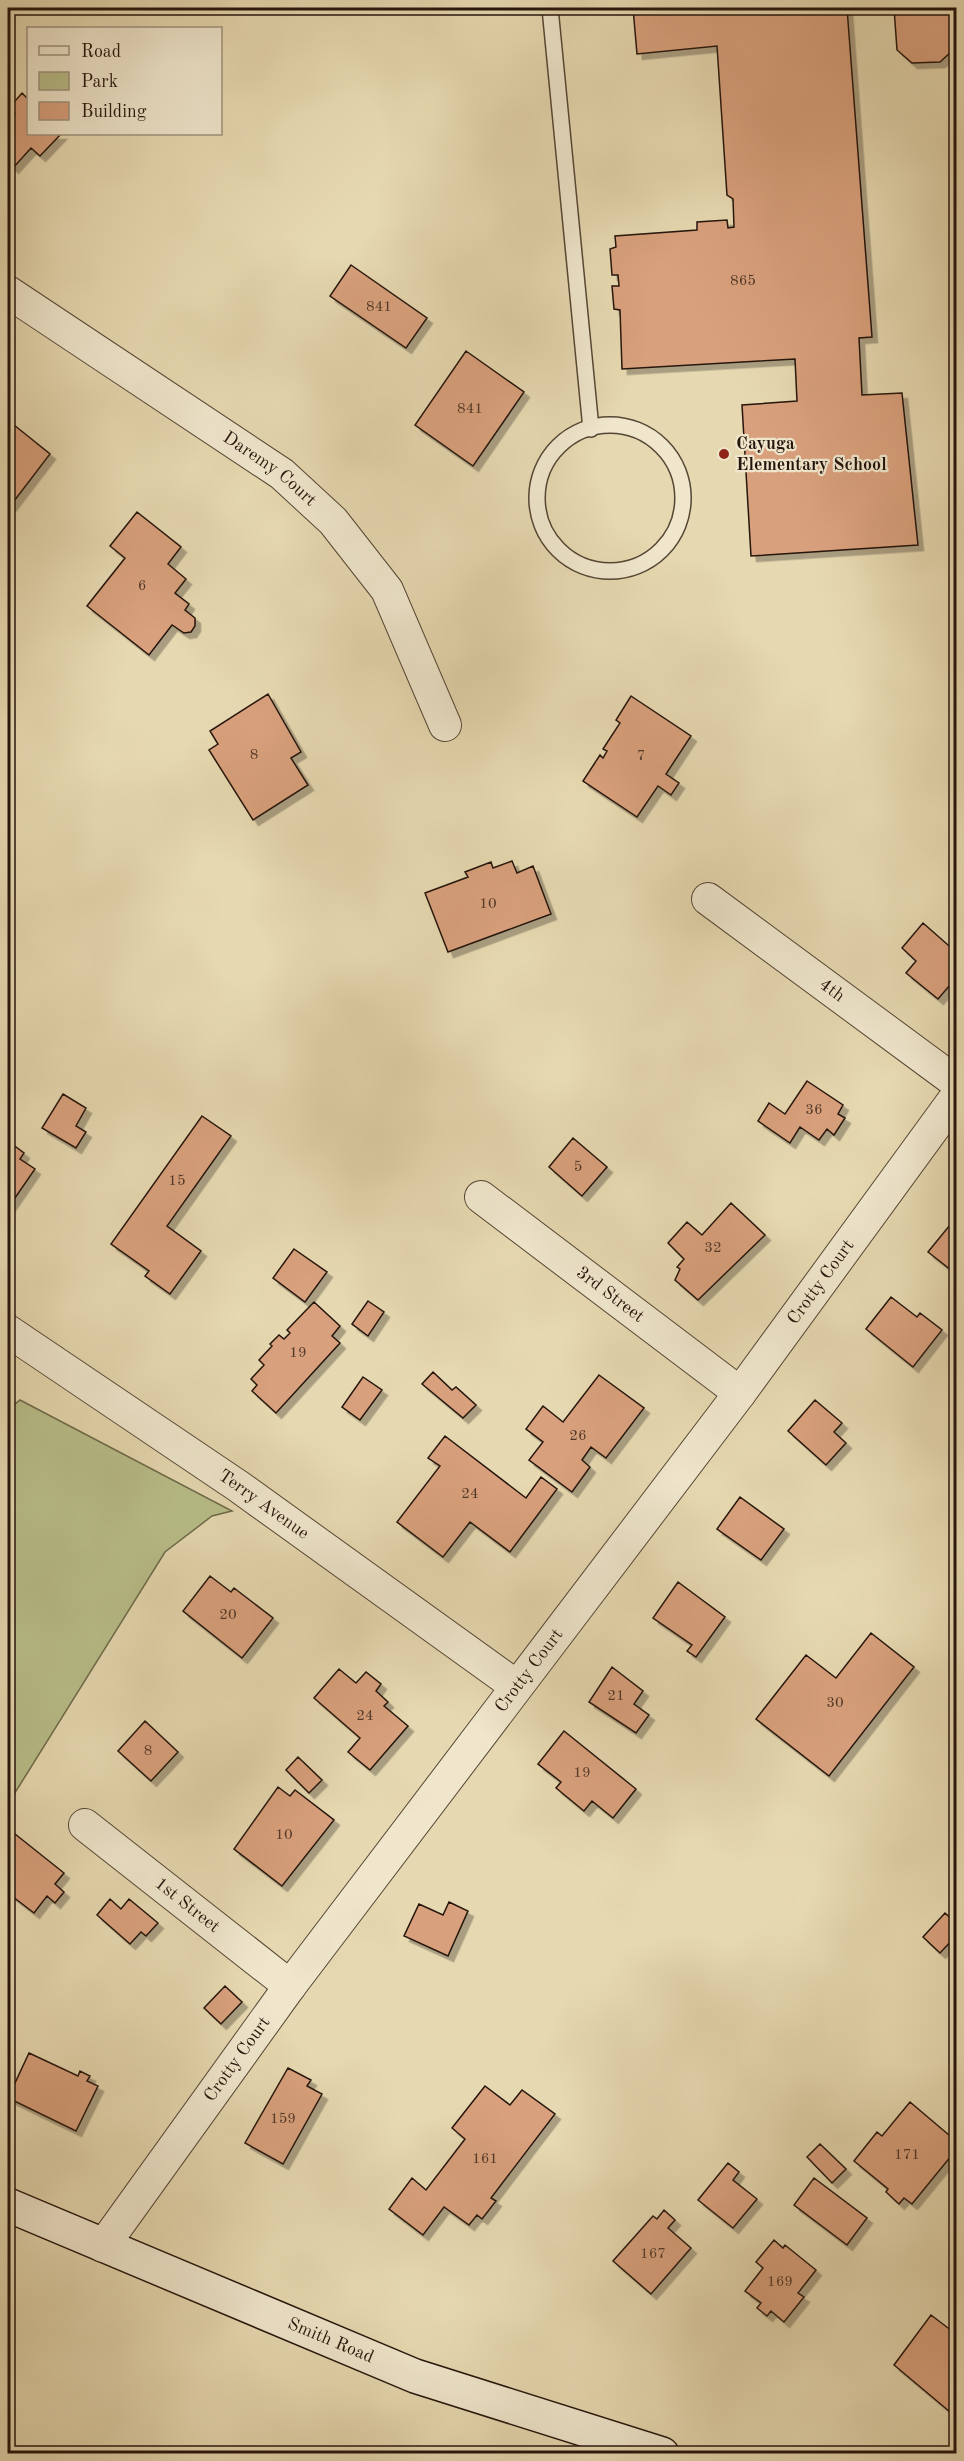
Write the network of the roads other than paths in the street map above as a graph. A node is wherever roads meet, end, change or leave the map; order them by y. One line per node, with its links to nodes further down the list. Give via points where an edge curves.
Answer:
1 (550, 8): 3 (lane)
2 (8, 292): 4 (street, Daremy Court, via 282,474 333,521 387,590)
3 (591, 429): 3 (lane, via 566,439 547,460 536,498 545,531 562,554 590,568 629,569 658,554 676,530 684,505 679,471 661,444 636,429 600,425)
4 (445, 725)
5 (708, 899): 6 (street, 4th)
6 (957, 1082)
7 (957, 1097): 10 (street, Crotty Court)
8 (481, 1197): 10 (street, 3rd Street)
9 (8, 1330): 11 (street, Terry Avenue, via 238,1486)
10 (740, 1393): 11 (street, Crotty Court)
11 (516, 1686): 13 (street, Crotty Court)
12 (85, 1826): 13 (street, 1st Street)
13 (290, 1986): 15 (street, Crotty Court)
14 (8, 2205): 15 (street, Smith Road)
15 (103, 2246): 16 (street, Smith Road, via 415,2376)
16 (662, 2454)

